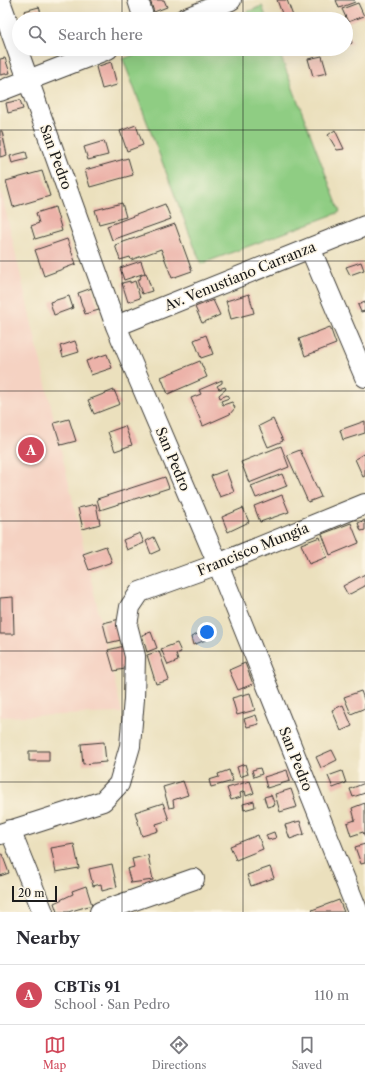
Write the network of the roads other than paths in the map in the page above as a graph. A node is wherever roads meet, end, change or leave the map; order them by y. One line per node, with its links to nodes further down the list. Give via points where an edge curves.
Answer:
1 (138, 0): 4 (street)
2 (231, 0): 5 (street)
3 (0, 2): 6 (street, San Pedro)
4 (142, 12)
5 (201, 12)
6 (12, 35)
7 (19, 56): 9 (street, San Pedro)
8 (90, 56): 9 (street)
9 (28, 80): 10 (street); 13 (street, San Pedro)
10 (0, 91)
11 (365, 226): 12 (street, Av. Venustiano Carranza)
12 (310, 248): 13 (street, Av. Venustiano Carranza); 14 (street)
13 (116, 326): 16 (street, San Pedro)
14 (365, 377)
15 (365, 504): 16 (street, Francisco Mungía)
16 (218, 564): 17 (street, Francisco Mungía, via 140,592 130,607 127,626 135,656 134,699 130,746 119,784 103,801); 19 (street, San Pedro)
17 (5, 832): 20 (street)
18 (194, 879): 21 (street)
19 (360, 908)
20 (43, 912)
21 (100, 912)

